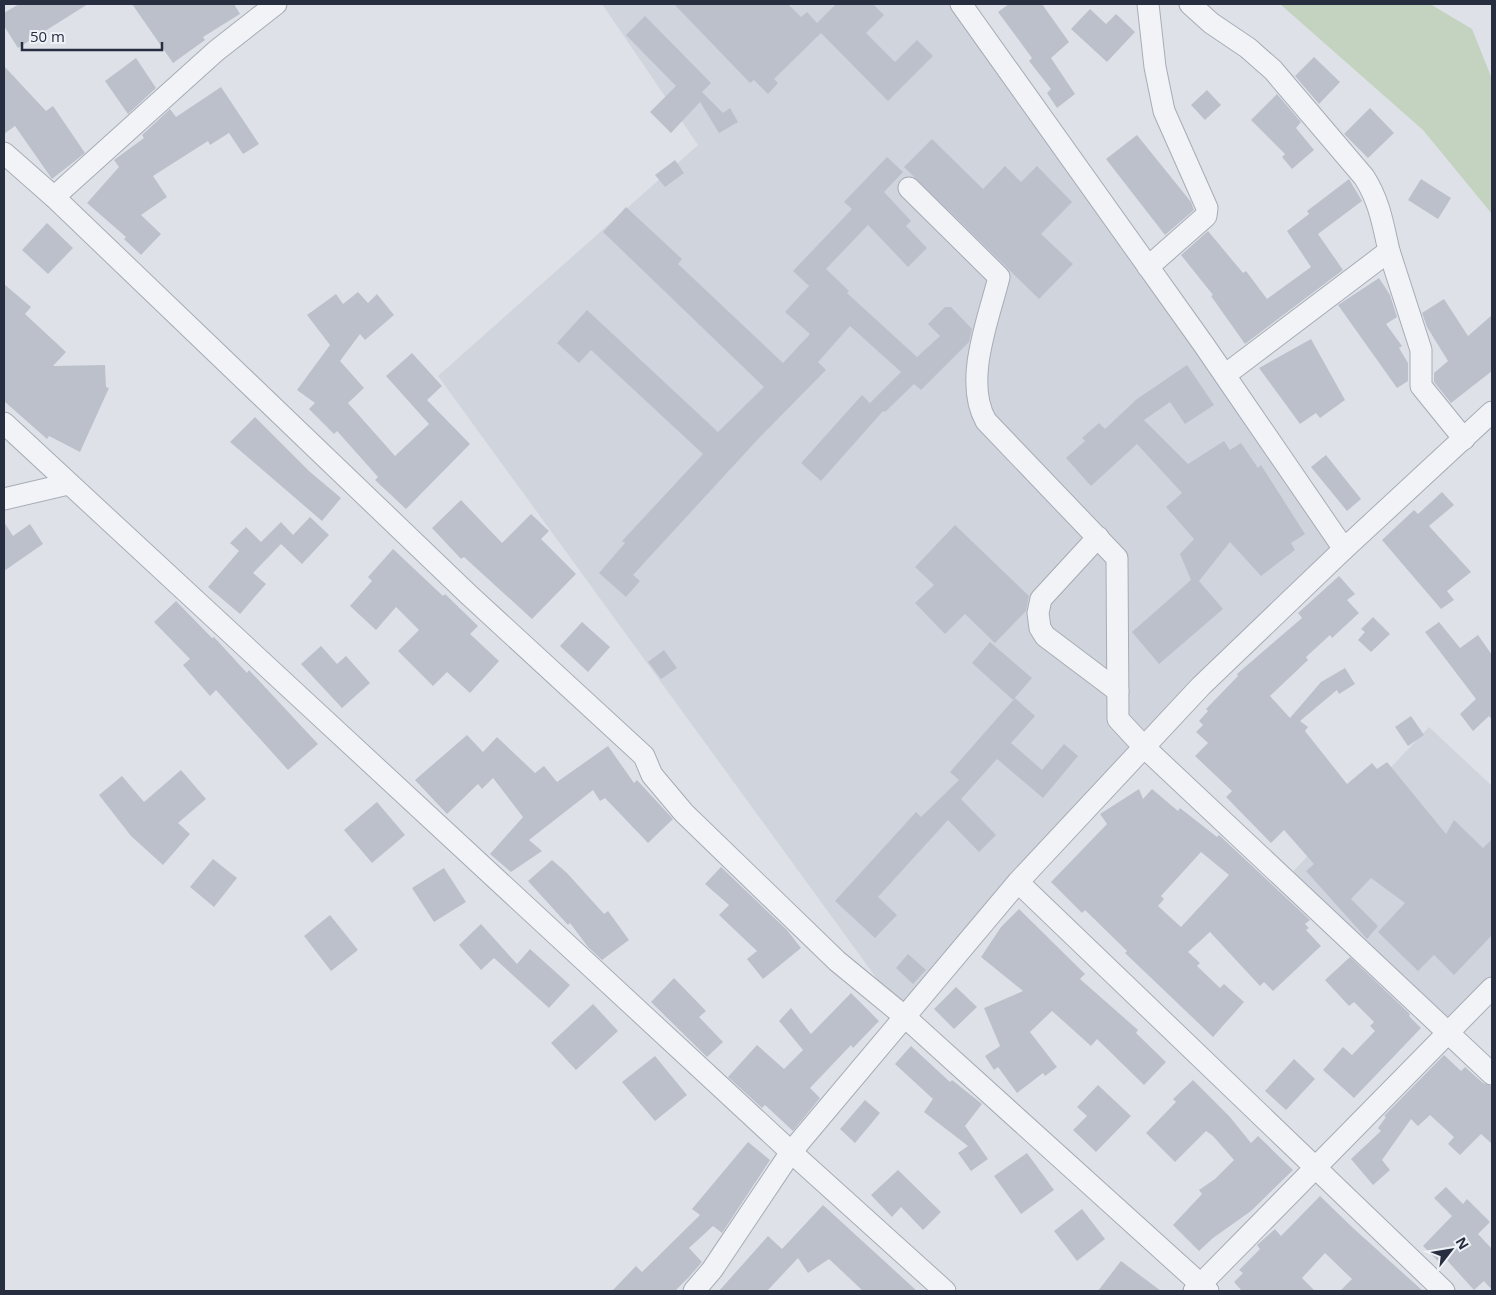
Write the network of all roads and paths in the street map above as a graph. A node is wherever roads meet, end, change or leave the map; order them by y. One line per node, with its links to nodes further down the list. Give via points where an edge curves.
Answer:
1 (276, 4): 7 (street, via 216,51)
2 (961, 4): 9 (street)
3 (1148, 4): 9 (street, via 1164,112 1207,208 1206,216)
4 (1190, 4): 8 (street, via 1272,70 1364,177 1374,192)
5 (4, 153): 7 (street)
6 (909, 188): 16 (street, via 1000,277 979,356 977,392 980,410 986,421)
7 (54, 197): 22 (street, via 454,580 644,756 652,775 684,813 837,961)
8 (1388, 251): 10 (street); 13 (street, via 1421,350 1421,386)
9 (1148, 267): 10 (street)
10 (1225, 375): 17 (street)
11 (1492, 412): 13 (street)
12 (4, 424): 14 (street)
13 (1464, 439): 17 (street)
14 (68, 484): 15 (street); 25 (street)
15 (4, 499)
16 (1098, 537): 18 (street, via 1117,558); 18 (street, via 1041,599 1038,613 1045,636)
17 (1344, 549): 19 (street, via 1201,686)
18 (1118, 691): 19 (street, via 1118,719)
19 (1144, 747): 20 (street); 23 (street)
20 (1018, 882): 22 (street); 26 (street)
21 (1492, 988): 23 (street)
22 (904, 1016): 25 (street); 27 (street)
23 (1449, 1032): 24 (street); 26 (street)
24 (1492, 1074)
25 (790, 1152): 28 (street, via 712,1270); 29 (street)
26 (1315, 1169): 27 (street); 30 (street)
27 (1201, 1289)
28 (694, 1291)
29 (946, 1291)
30 (1444, 1291)

